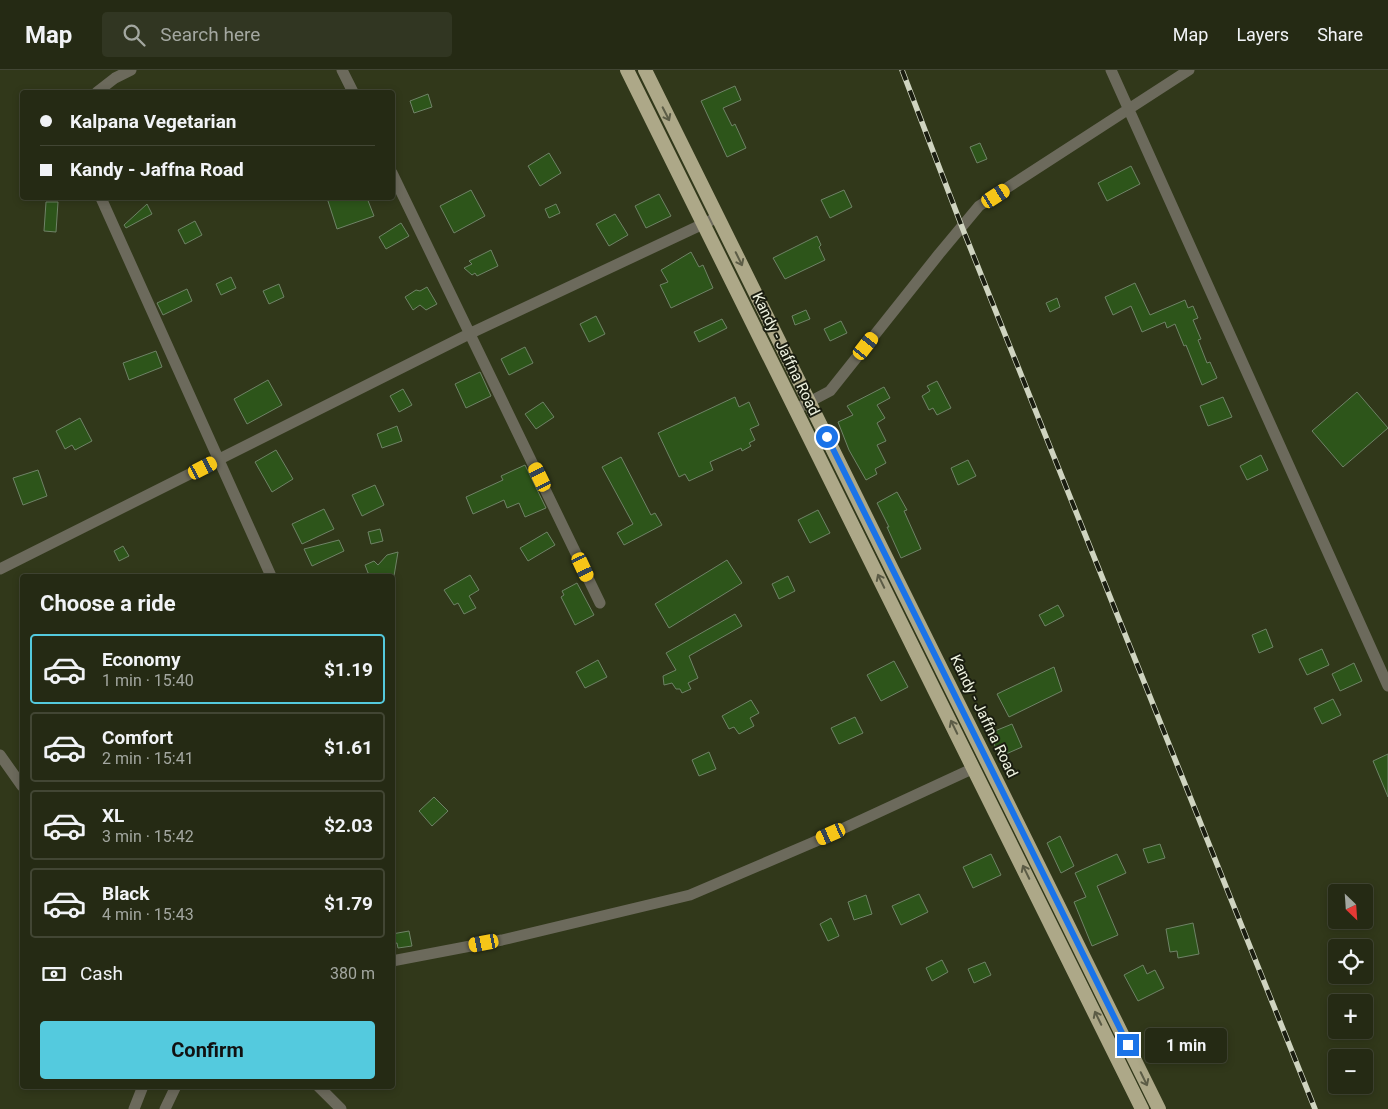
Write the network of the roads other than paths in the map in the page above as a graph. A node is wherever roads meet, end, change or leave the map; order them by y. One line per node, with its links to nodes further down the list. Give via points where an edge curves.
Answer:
1 (131, 70): 7 (street)
2 (342, 70): 8 (street)
3 (627, 70): 13 (highway, Kandy - Jaffna Road)
4 (644, 70): 12 (highway, Kandy - Jaffna Road, one-way to 12)
5 (1111, 70): 9 (street)
6 (1189, 70): 9 (street)
7 (100, 90)
8 (352, 90)
9 (1129, 109): 15 (street, via 979,206 830,391); 21 (street)
10 (395, 179): 14 (street)
11 (102, 200): 17 (street)
12 (718, 217): 13 (street); 15 (highway, Kandy - Jaffna Road, one-way to 15)
13 (704, 224): 14 (street); 16 (highway, Kandy - Jaffna Road)
14 (472, 333): 17 (street); 20 (street)
15 (810, 402): 16 (street); 33 (highway, Kandy - Jaffna Road, one-way to 33)
16 (796, 409): 23 (highway, Kandy - Jaffna Road, one-way to 16)
17 (220, 460): 18 (street); 19 (street)
18 (0, 570)
19 (270, 574)
20 (600, 603)
21 (1388, 686)
22 (0, 755): 24 (street)
23 (974, 768): 25 (street, via 690,895 502,940); 32 (highway, Kandy - Jaffna Road, one-way to 23)
24 (20, 783)
25 (395, 960)
26 (142, 1089): 29 (street)
27 (175, 1089): 30 (street)
28 (321, 1089): 31 (street)
29 (134, 1109)
30 (165, 1109)
31 (341, 1109)
32 (1142, 1109)
33 (1159, 1109)

